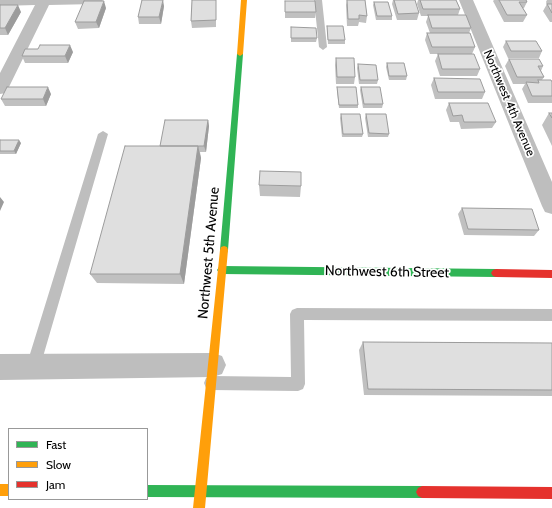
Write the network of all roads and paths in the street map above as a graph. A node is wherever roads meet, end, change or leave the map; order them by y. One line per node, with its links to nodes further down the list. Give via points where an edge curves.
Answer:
1 (96, 0): 5 (street)
2 (244, 0): 11 (street, Northwest 5th Avenue)
3 (318, 0): 7 (lane)
4 (466, 0): 10 (street, Northwest 4th Avenue)
5 (44, 1): 6 (street); 8 (street)
6 (0, 2)
7 (323, 47)
8 (0, 89)
9 (103, 134): 15 (lane)
10 (552, 206)
11 (222, 270): 12 (street, Northwest 6th Street); 16 (street, Northwest 5th Avenue)
12 (552, 274)
13 (552, 315): 16 (lane, via 297,314 298,384)
14 (0, 367): 15 (street)
15 (33, 367): 16 (street)
16 (212, 374): 18 (street, Northwest 5th Avenue)
17 (148, 491): 18 (street)
18 (201, 492): 19 (street); 20 (street, Northwest 5th Avenue)
19 (552, 493)
20 (199, 508)

